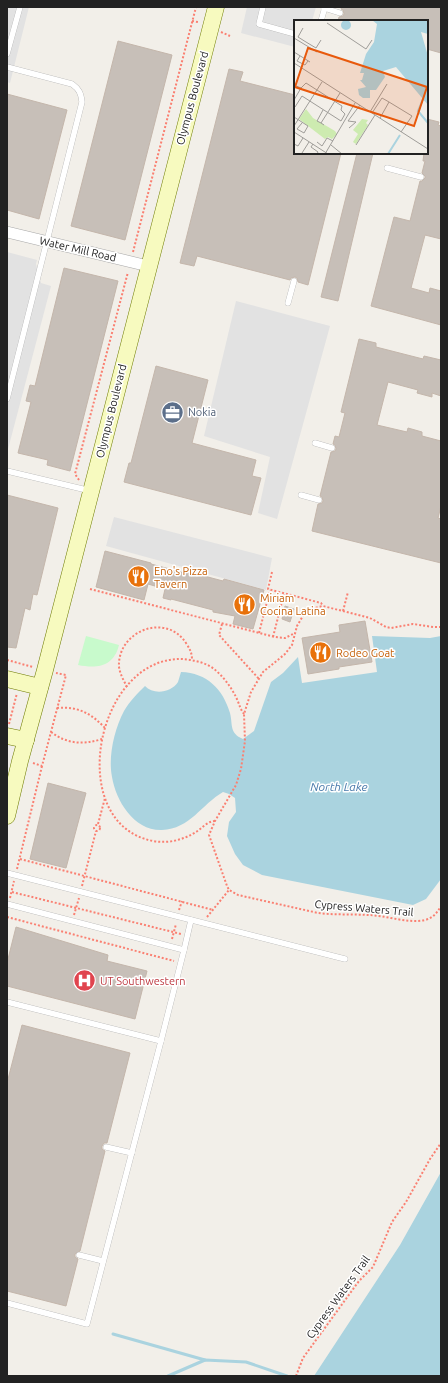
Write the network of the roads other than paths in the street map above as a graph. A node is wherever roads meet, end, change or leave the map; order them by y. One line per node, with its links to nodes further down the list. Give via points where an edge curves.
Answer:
1 (20, 7): 8 (lane)
2 (216, 7): 14 (street, Olympus Boulevard)
3 (263, 7): 7 (lane, via 259,24)
4 (324, 8): 5 (lane); 6 (lane)
5 (340, 13)
6 (321, 20)
7 (294, 34)
8 (7, 54)
9 (7, 66): 13 (lane, via 72,84 78,88 81,95 82,102)
10 (387, 168): 11 (lane)
11 (421, 176)
12 (7, 232): 13 (street, Water Mill Road)
13 (46, 242): 14 (street, Water Mill Road); 17 (lane)
14 (148, 266): 21 (street, Olympus Boulevard)
15 (294, 281): 16 (lane)
16 (288, 303)
17 (7, 399)
18 (315, 443): 19 (lane)
19 (332, 448)
20 (7, 471): 21 (lane)
21 (91, 491): 25 (street, Olympus Boulevard)
22 (301, 495): 23 (lane)
23 (319, 500)
24 (13, 680): 25 (street)
25 (40, 687): 27 (street, Olympus Boulevard)
26 (8, 730): 27 (street)
27 (26, 740): 28 (street, Olympus Boulevard)
28 (7, 816)
29 (7, 873): 31 (lane)
30 (8, 904): 32 (lane)
31 (191, 920): 32 (lane); 33 (lane)
32 (184, 950): 35 (lane)
33 (345, 959)
34 (7, 1002): 35 (lane)
35 (161, 1041): 37 (lane)
36 (106, 1147): 37 (lane)
37 (132, 1153): 39 (lane)
38 (79, 1255): 39 (lane)
39 (103, 1261): 40 (lane, via 87,1324)
40 (7, 1303)

